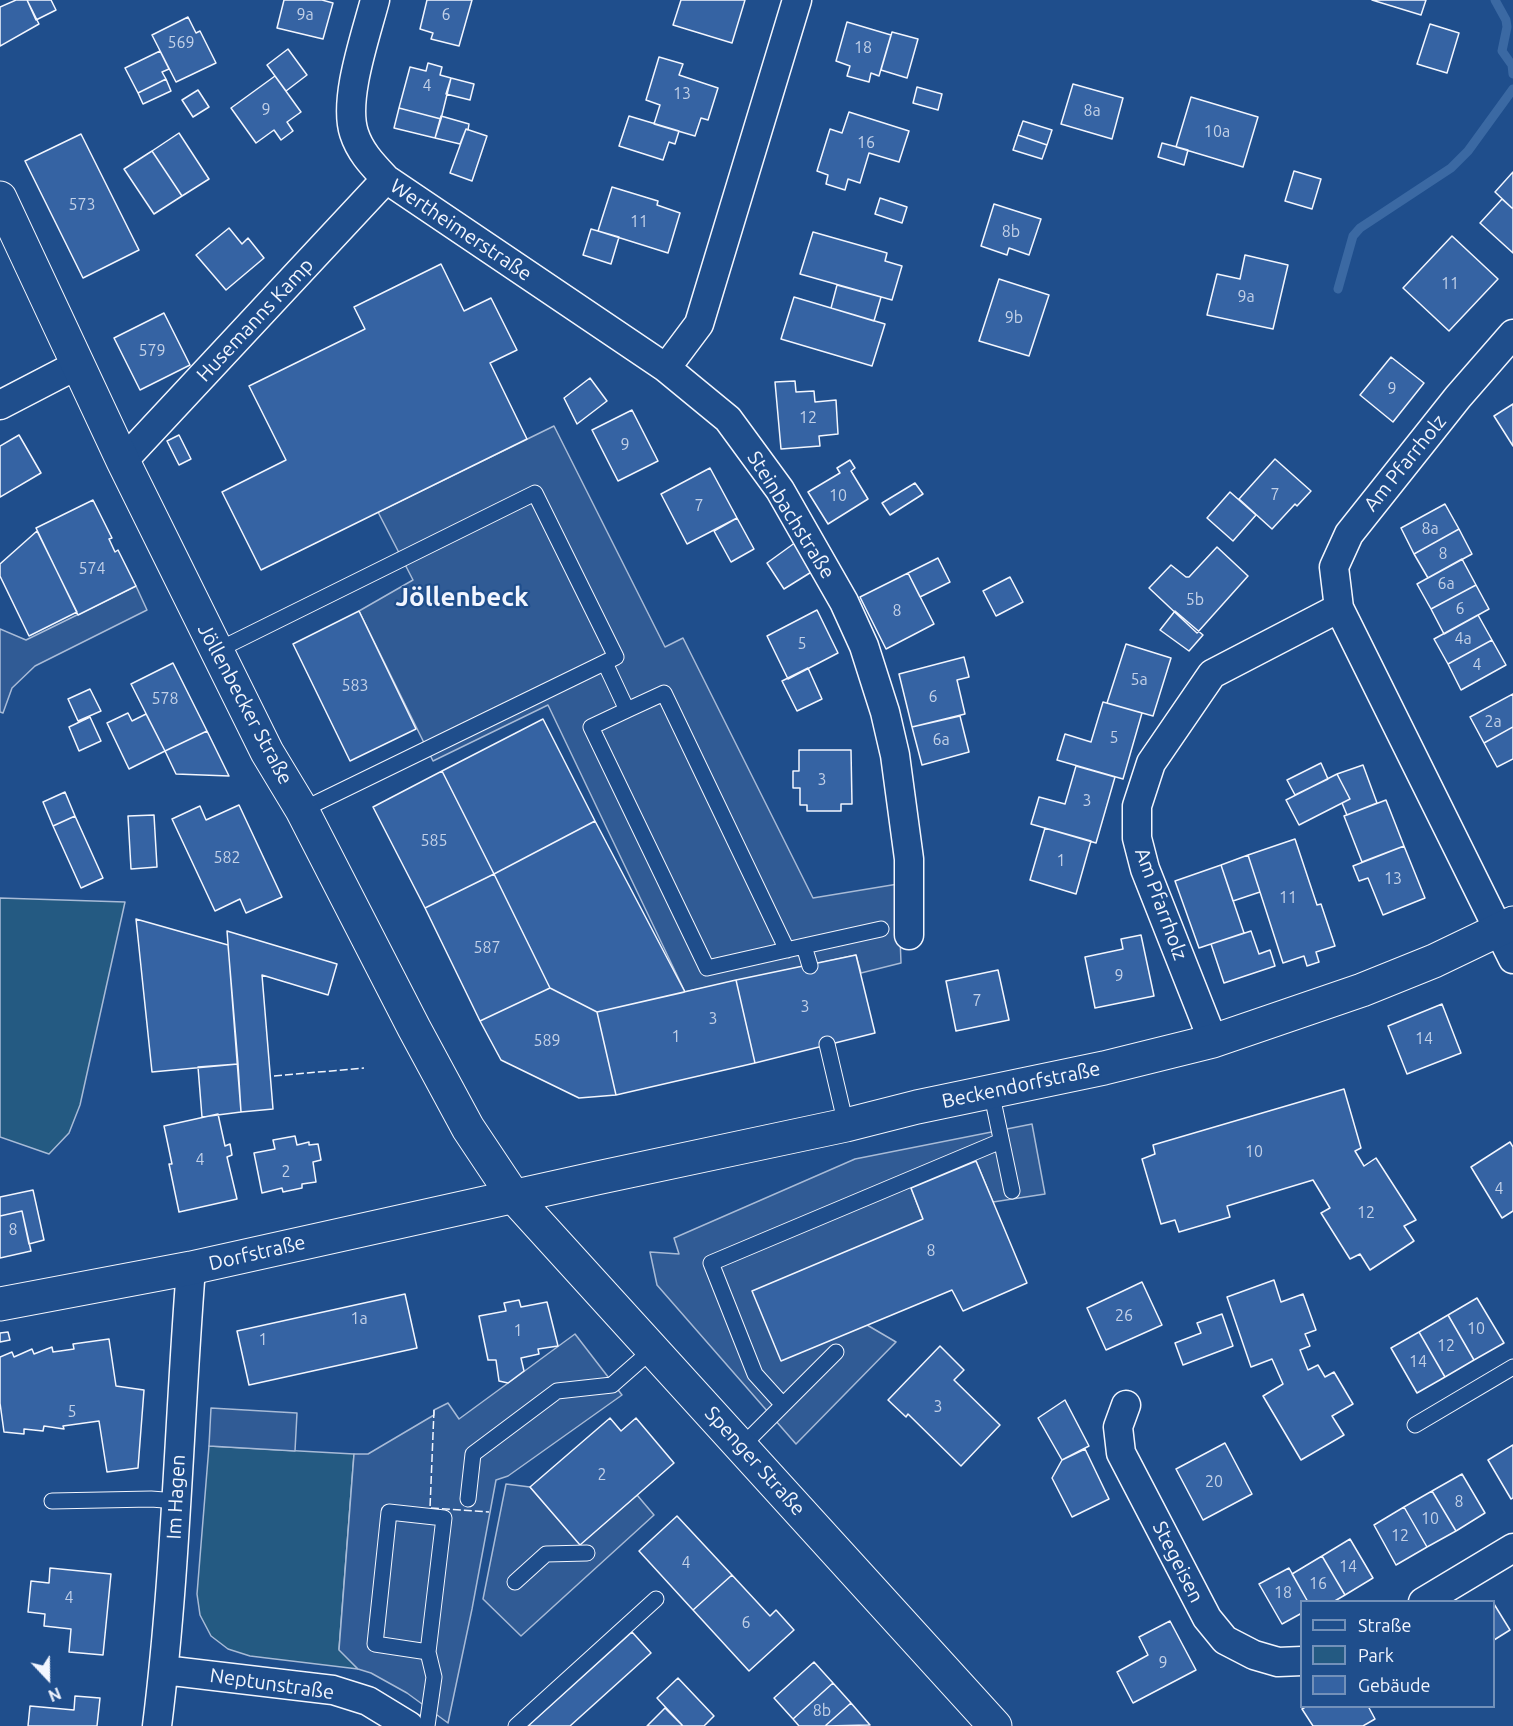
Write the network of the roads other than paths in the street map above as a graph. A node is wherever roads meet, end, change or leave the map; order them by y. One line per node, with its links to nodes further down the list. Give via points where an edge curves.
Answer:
1 (375, 0): 3 (street, Wertheimerstraße, via 353,85 351,109 354,132 363,153)
2 (797, 0): 7 (street, via 699,324)
3 (386, 179): 7 (street, Wertheimerstraße); 9 (street, Husemanns Kamp)
4 (0, 198): 6 (main road, Jöllenbecker Straße)
5 (1513, 334): 10 (street, Am Pfarrholz, via 1349,534 1334,567)
6 (79, 364): 8 (street); 9 (main road, Jöllenbecker Straße)
7 (666, 368): 16 (street, Steinbachstraße, via 728,419 780,490 844,602 864,646 895,755 909,859)
8 (0, 405)
9 (123, 461): 11 (main road, Jöllenbecker Straße)
10 (1339, 608): 17 (street, Am Pfarrholz); 21 (street, Am Pfarrholz, via 1212,674 1151,764 1137,806 1137,838 1145,869)
11 (216, 651): 12 (lane, via 535,493); 14 (main road, Jöllenbecker Straße, via 267,752)
12 (610, 660): 13 (lane); 14 (lane)
13 (627, 710): 19 (lane, via 664,693); 19 (lane, via 591,727 707,968)
14 (302, 810): 27 (main road, Jöllenbecker Straße, via 468,1128)
15 (881, 928): 18 (lane)
16 (909, 935)
17 (1509, 938): 21 (main road, Beckendorfstraße, via 1434,961)
18 (804, 946): 19 (lane); 20 (lane)
19 (787, 950)
20 (810, 966)
21 (1214, 1041): 23 (main road, Beckendorfstraße)
22 (827, 1044): 24 (lane)
23 (991, 1091): 24 (main road, Beckendorfstraße); 25 (lane)
24 (846, 1125): 27 (main road, Beckendorfstraße)
25 (1001, 1141): 26 (lane); 34 (lane, via 711,1263 755,1374)
26 (1011, 1191)
27 (514, 1197): 28 (main road, Dorfstraße); 30 (main road, Spenger Straße)
28 (191, 1268): 29 (main road, Dorfstraße); 39 (street, Im Hagen)
29 (0, 1305)
30 (653, 1349): 36 (main road, Spenger Straße); 37 (lane, via 612,1385 557,1391 473,1454)
31 (836, 1353): 34 (lane)
32 (1513, 1367): 35 (lane)
33 (1126, 1405): 46 (street, Stegeisen, via 1118,1427 1121,1453 1207,1618 1225,1640 1254,1655 1278,1662)
34 (783, 1406): 36 (lane)
35 (1415, 1425)
36 (742, 1446): 52 (main road, Spenger Straße)
37 (468, 1499)
38 (52, 1501): 39 (lane)
39 (177, 1501): 47 (street, Im Hagen)
40 (1513, 1548): 44 (street)
41 (587, 1553): 42 (lane, via 546,1554)
42 (515, 1582)
43 (656, 1599): 51 (lane)
44 (1426, 1600)
45 (428, 1652): 45 (lane, via 375,1644 389,1512 444,1518); 50 (lane, via 434,1677)
46 (1300, 1661)
47 (164, 1670): 48 (street, Im Hagen); 49 (street, Neptunstraße, via 333,1690 368,1701)
48 (157, 1726)
49 (409, 1726)
50 (427, 1726)
51 (516, 1726)
52 (995, 1726)

